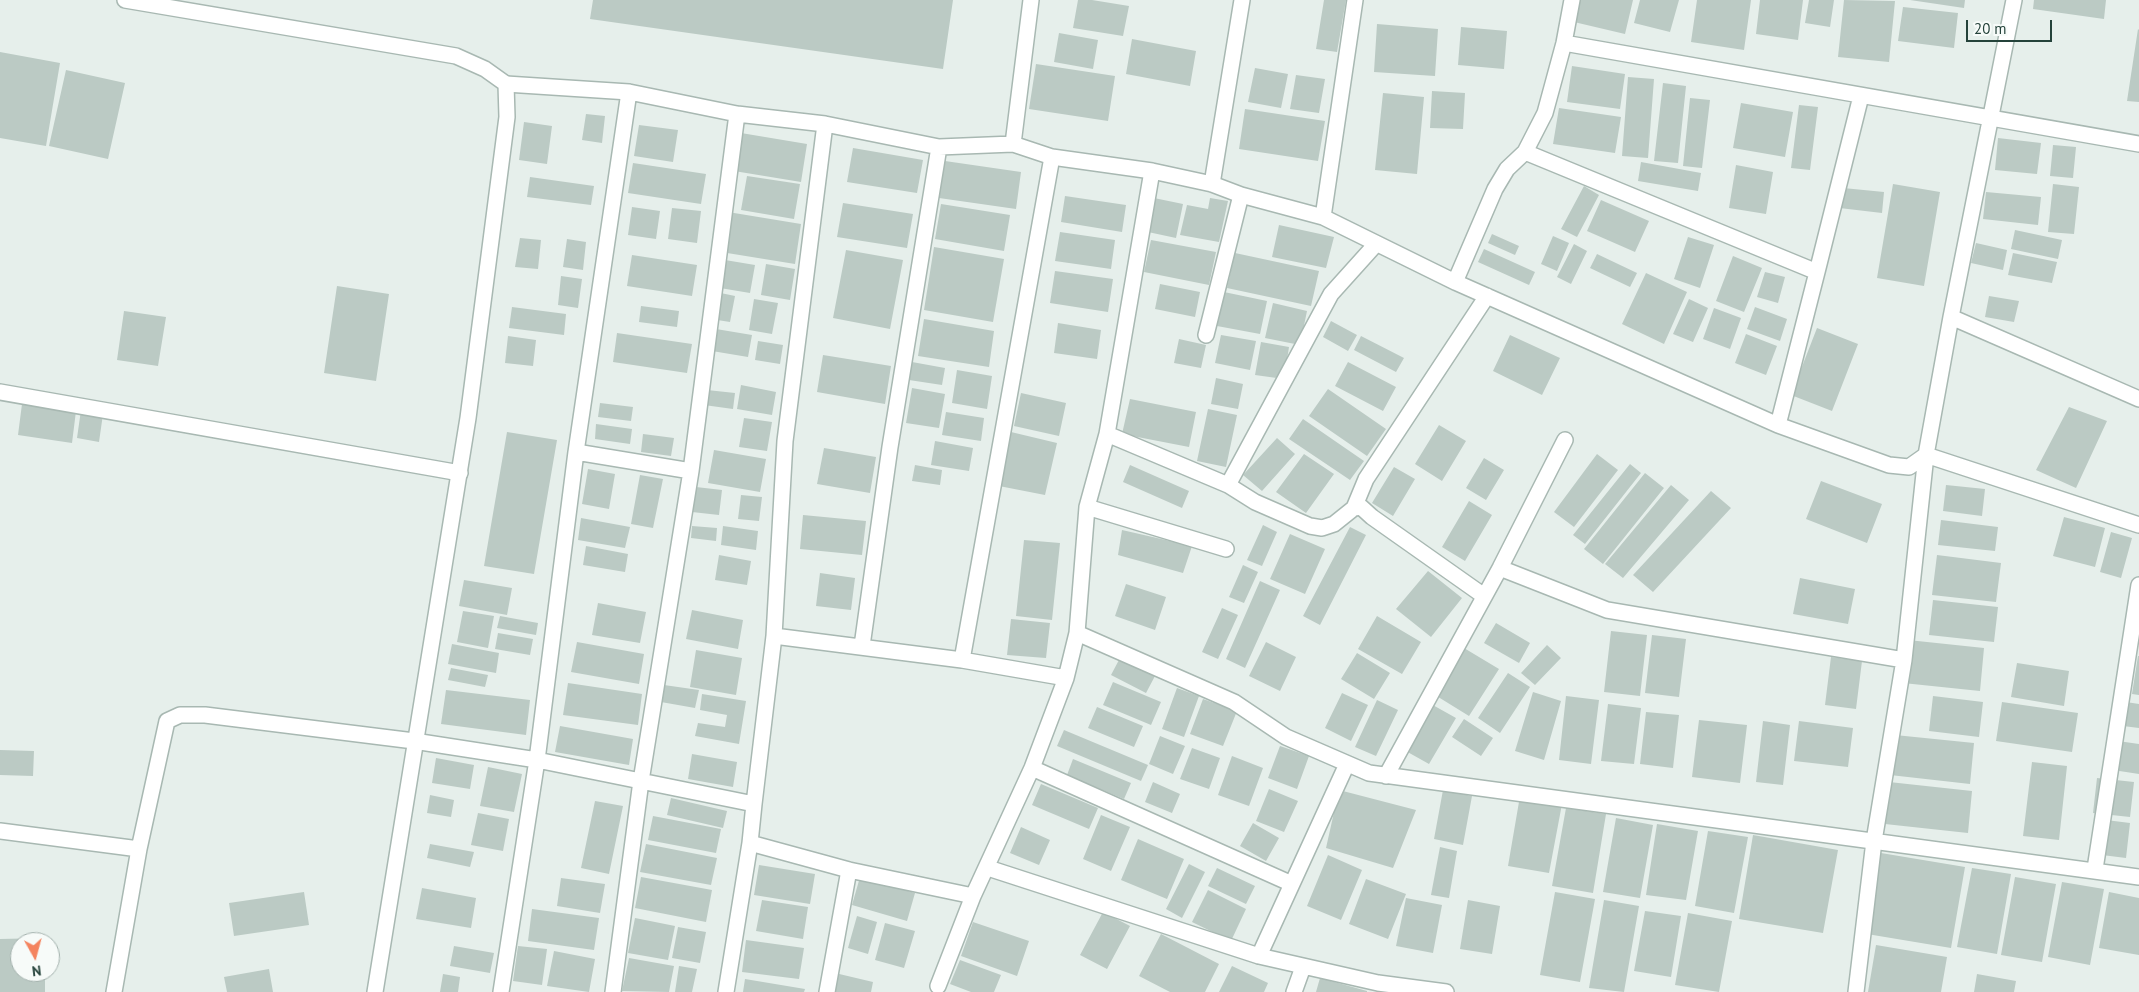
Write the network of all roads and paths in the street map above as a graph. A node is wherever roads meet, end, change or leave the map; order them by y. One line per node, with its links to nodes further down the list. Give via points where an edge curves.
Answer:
1 (125, 0): 8 (street, via 456,56 486,68)
2 (1031, 0): 14 (street)
3 (1242, 0): 20 (street)
4 (1355, 0): 22 (street)
5 (1572, 0): 7 (street)
6 (2014, 0): 12 (street)
7 (1564, 43): 10 (street); 17 (street, via 1546,113)
8 (506, 84): 9 (street); 37 (street, via 507,117)
9 (629, 92): 11 (street); 34 (street)
10 (1861, 96): 12 (street); 24 (street)
11 (737, 114): 13 (street); 36 (street)
12 (1991, 119): 15 (street); 27 (street)
13 (825, 124): 16 (street); 47 (street, via 785,441)
14 (1013, 144): 16 (street); 18 (street)
15 (2139, 144)
16 (939, 147): 48 (street, via 890,447)
17 (1524, 152): 24 (street); 25 (street, via 1507,168 1495,189)
18 (1052, 157): 19 (street); 49 (street)
19 (1152, 171): 20 (street); 32 (street)
20 (1212, 184): 21 (street)
21 (1242, 195): 22 (street); 28 (street)
22 (1323, 217): 23 (street)
23 (1376, 244): 25 (street); 38 (street, via 1330,294)
24 (1817, 272): 31 (street)
25 (1455, 282): 26 (street)
26 (1487, 296): 31 (street); 40 (street, via 1366,478)
27 (1951, 317): 30 (street); 35 (street)
28 (1206, 335)
29 (0, 392): 37 (street)
30 (2139, 399)
31 (1778, 425): 35 (street, via 1889,465 1909,466)
32 (1107, 434): 38 (street); 39 (street)
33 (1565, 440): 43 (street)
34 (576, 452): 36 (street); 53 (street)
35 (1926, 455): 41 (street); 50 (street)
36 (691, 471): 57 (street)
37 (460, 473): 52 (street)
38 (1228, 485): 40 (street, via 1255,502 1310,526 1322,528 1334,524)
39 (1087, 507): 42 (street); 46 (street)
40 (1354, 508): 45 (street, via 1361,507)
41 (2139, 525)
42 (1226, 549)
43 (1500, 568): 45 (street); 50 (street, via 1606,610)
44 (2139, 584): 64 (street)
45 (1484, 596): 56 (street)
46 (1077, 633): 51 (street); 54 (street, via 1234,702 1286,737)
47 (774, 636): 48 (street); 58 (street)
48 (862, 646): 49 (street)
49 (962, 660): 51 (street)
50 (1904, 660): 60 (street)
51 (1066, 678): 55 (street)
52 (414, 741): 53 (street); 62 (street, via 205,714 180,715 167,721); 73 (street)
53 (536, 760): 57 (street); 74 (street)
54 (1347, 764): 56 (street); 67 (street)
55 (1032, 768): 63 (street); 67 (street)
56 (1386, 776): 60 (street)
57 (641, 780): 58 (street); 75 (street)
58 (754, 804): 61 (street)
59 (0, 831): 62 (street)
60 (1874, 841): 64 (street); 80 (street)
61 (750, 843): 65 (street); 76 (street)
62 (139, 849): 72 (street)
63 (988, 868): 68 (street); 69 (street)
64 (2095, 869): 66 (street)
65 (849, 870): 68 (street); 77 (street)
66 (2139, 877)
67 (1292, 884): 69 (street)
68 (973, 896): 71 (street)
69 (1259, 956): 70 (street)
70 (1303, 967): 78 (street); 79 (street, via 1378,983)
71 (938, 986)
72 (114, 992)
73 (375, 992)
74 (501, 992)
75 (613, 992)
76 (726, 992)
77 (827, 992)
78 (1294, 992)
79 (1446, 992)
80 (1856, 992)

